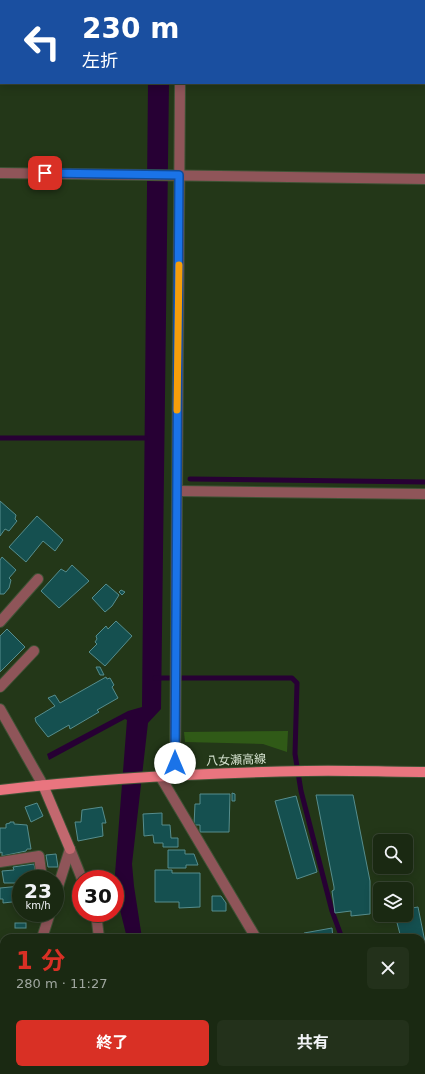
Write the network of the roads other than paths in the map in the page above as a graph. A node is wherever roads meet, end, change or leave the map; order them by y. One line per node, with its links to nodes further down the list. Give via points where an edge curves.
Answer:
1 (180, 84): 3 (street)
2 (0, 173): 3 (street)
3 (179, 175): 4 (street); 5 (street)
4 (425, 179)
5 (177, 491): 6 (street); 13 (street)
6 (425, 494)
7 (38, 579): 8 (street)
8 (0, 622)
9 (34, 651): 10 (street)
10 (0, 688)
11 (0, 709): 15 (street)
12 (425, 772): 13 (main road, 八女瀬高線, via 308,771)
13 (175, 775): 14 (main road, 八女瀬高線)
14 (160, 776): 15 (main road, 八女瀬高線); 26 (street)
15 (43, 785): 16 (main road, 八女瀬高線); 17 (street)
16 (0, 790)
17 (70, 849): 20 (street); 21 (street)
18 (0, 862): 19 (street, via 39,856)
19 (41, 870)
20 (63, 870)
21 (78, 870)
22 (46, 922): 24 (street)
23 (97, 922): 25 (street)
24 (43, 934)
25 (99, 934)
26 (254, 934)

